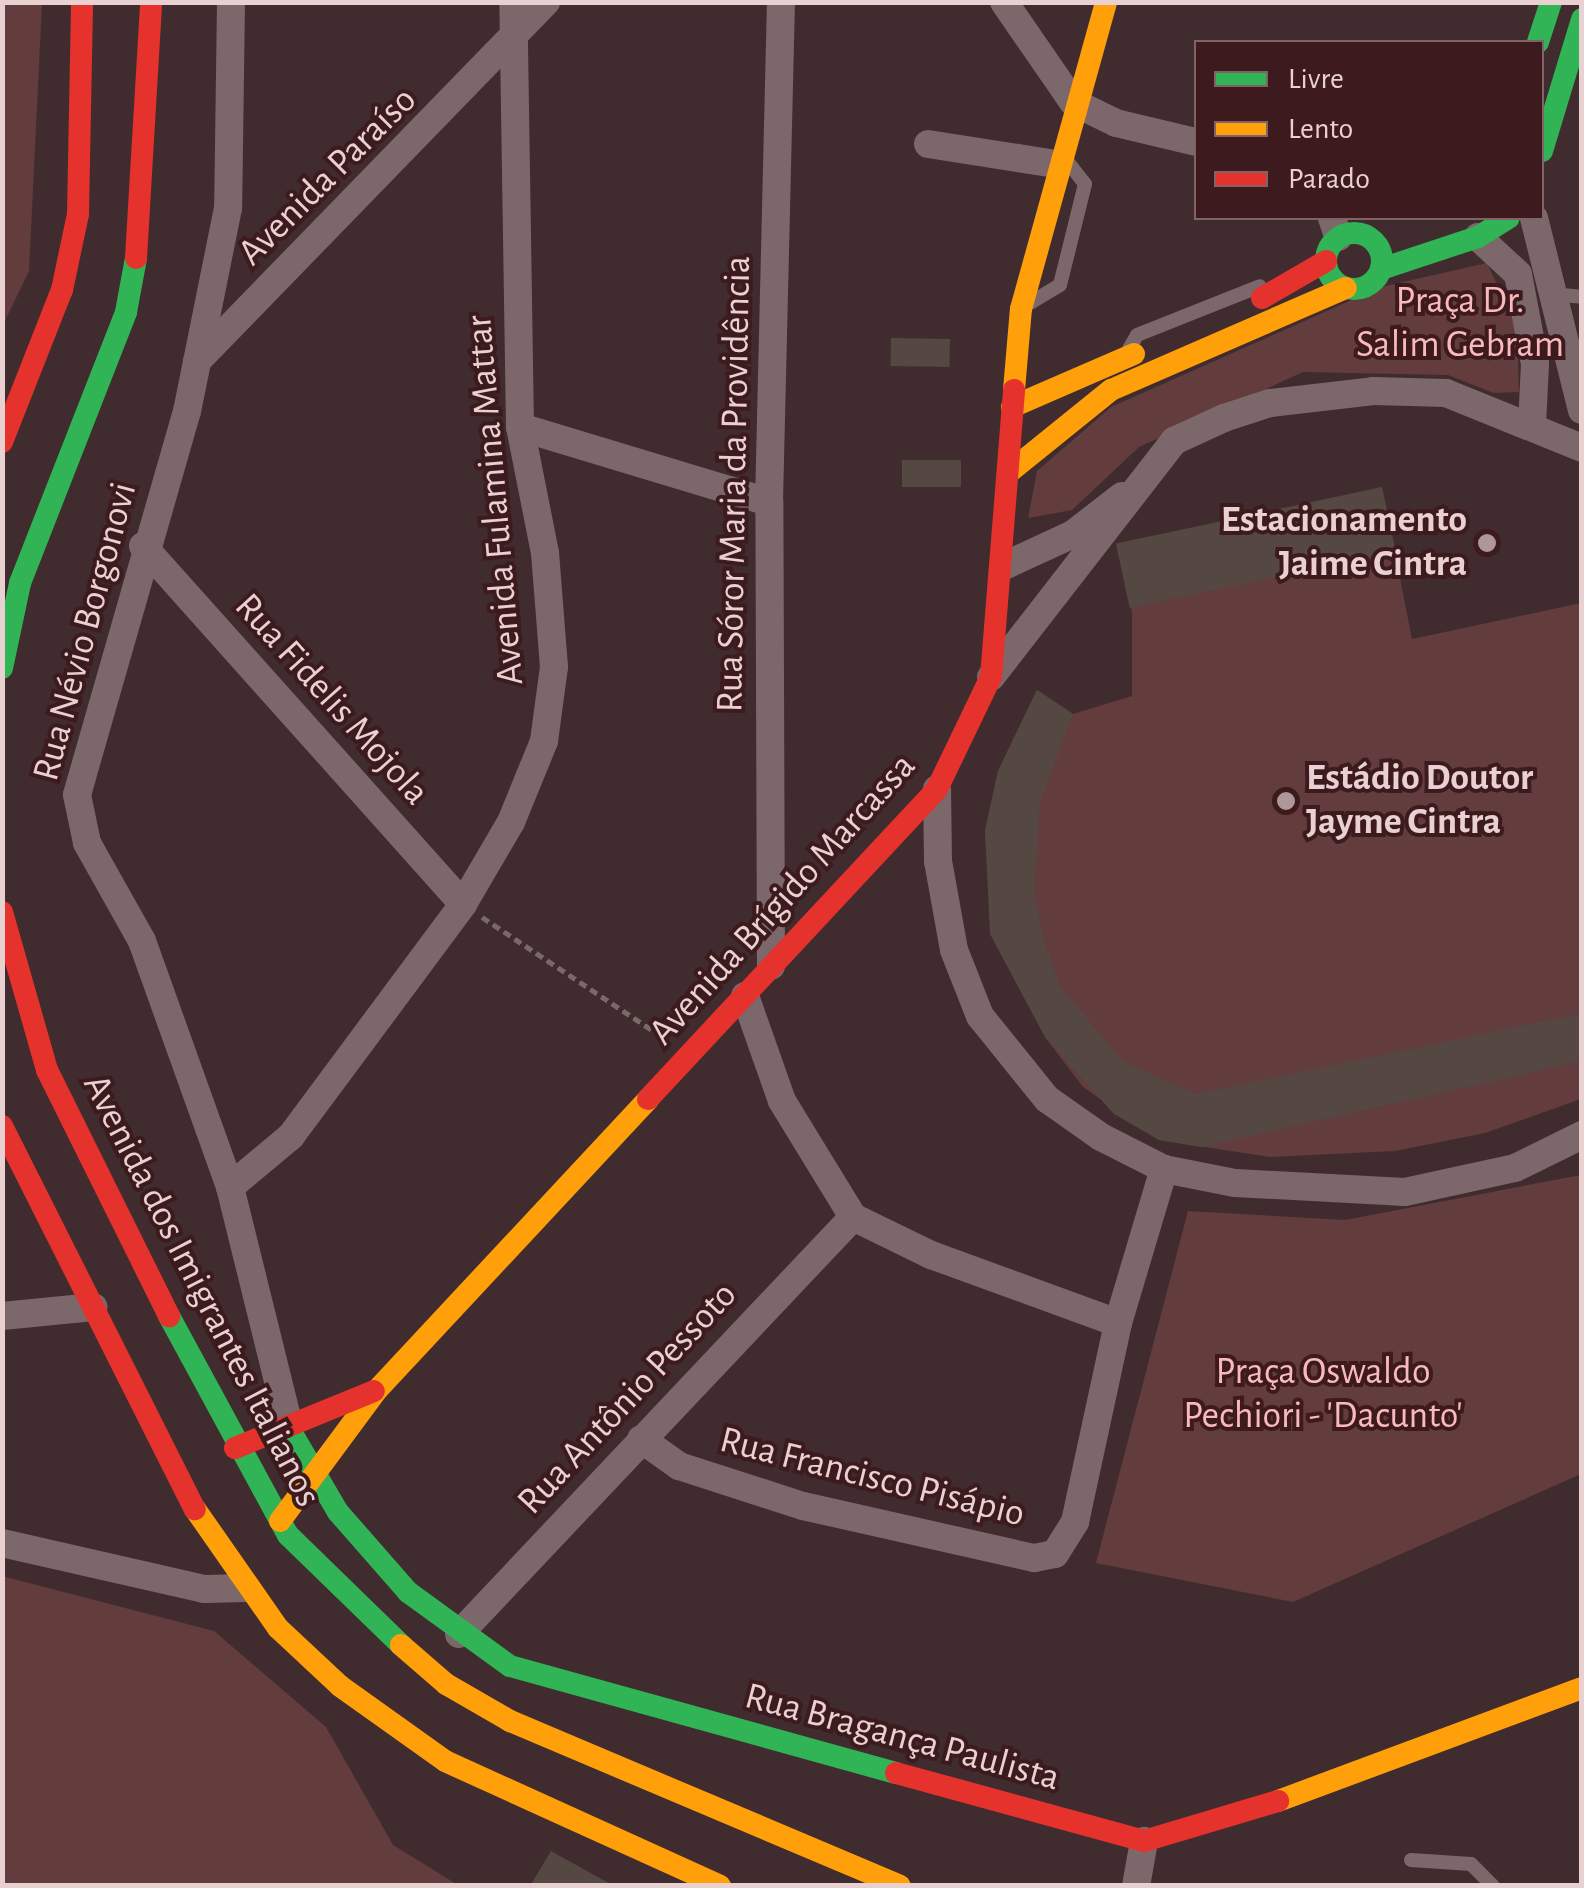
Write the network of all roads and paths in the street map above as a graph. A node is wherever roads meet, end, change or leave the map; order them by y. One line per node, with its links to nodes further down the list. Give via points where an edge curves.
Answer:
1 (82, 2): 31 (street, via 78,214 62,290)
2 (150, 2): 43 (street, via 143,218 126,312 20,584)
3 (231, 2): 29 (street, Rua Névio Borgonovi, via 228,208)
4 (513, 2): 12 (street, Avenida Fulamina Mattar)
5 (546, 2): 12 (street, Avenida Paraíso)
6 (781, 2): 40 (street, Rua Sóror Maria da Providência)
7 (1004, 2): 13 (street)
8 (1106, 2): 13 (street, Avenida Brígido Marcassa)
9 (1551, 2): 11 (street)
10 (1582, 19): 16 (street)
11 (1539, 40)
12 (512, 44): 29 (street, Avenida Paraíso); 35 (street, Avenida Fulamina Mattar)
13 (1073, 102): 14 (street, via 1116,123); 17 (street, Avenida Brígido Marcassa)
14 (1194, 142)
15 (928, 144): 17 (street)
16 (1544, 144)
17 (1057, 157): 27 (street, Avenida Brígido Marcassa); 27 (lane, via 1085,184 1060,285)
18 (1499, 220): 20 (street)
19 (1534, 220): 25 (street)
20 (1469, 227): 22 (street); 23 (street); 34 (street, via 1518,274 1535,364)
21 (1332, 239): 22 (street, via 1363,234); 24 (street); 30 (street, via 1284,288)
22 (1377, 244): 23 (street)
23 (1382, 269): 24 (street, via 1364,288)
24 (1346, 288): 38 (street, via 1111,390)
25 (1550, 294): 26 (lane); 33 (street)
26 (1582, 297)
27 (1021, 308): 28 (street, Avenida Brígido Marcassa)
28 (1016, 345): 30 (street, via 1048,358); 32 (street, Avenida Brígido Marcassa)
29 (198, 361): 41 (street, Rua Névio Borgonovi)
30 (1114, 363): 32 (street)
31 (13, 404): 36 (street)
32 (1012, 406): 38 (street, Avenida Brígido Marcassa)
33 (1582, 410)
34 (1532, 426): 37 (street); 39 (street, via 1446,393 1373,391 1270,403 1174,441)
35 (520, 427): 40 (street); 46 (street, Avenida Fulamina Mattar, via 545,553 554,667 544,741 511,822)
36 (2, 442)
37 (1582, 448)
38 (1008, 473): 42 (street, Avenida Brígido Marcassa)
39 (1139, 483): 42 (street, via 1073,534); 44 (street)
40 (769, 502): 48 (street, Rua Sóror Maria da Providência)
41 (143, 546): 46 (street, Rua Fidelis Mojola); 56 (street, Rua Névio Borgonovi, via 76,795 87,843 142,942)
42 (1006, 565): 44 (street, Avenida Brígido Marcassa)
43 (2, 668)
44 (991, 678): 45 (street, Avenida Brígido Marcassa)
45 (937, 789): 48 (street, Avenida Brígido Marcassa); 55 (street, via 938,861 954,950 980,1016 1047,1099)
46 (463, 904): 51 (path); 56 (street, Avenida Fulamina Mattar, via 291,1136)
47 (2, 912): 52 (street, Avenida dos Imigrantes Italianos)
48 (771, 966): 49 (street, Avenida Brígido Marcassa)
49 (745, 996): 51 (street, Avenida Brígido Marcassa); 57 (street, via 782,1101)
50 (10, 1029): 52 (street)
51 (692, 1056): 61 (street, Avenida Brígido Marcassa)
52 (47, 1070): 64 (street, Avenida dos Imigrantes Italianos)
53 (2, 1126): 58 (street)
54 (1582, 1135): 55 (street, via 1516,1168 1405,1192 1235,1183)
55 (1164, 1169): 60 (street)
56 (230, 1186): 62 (street, Rua Névio Borgonovi)
57 (853, 1217): 60 (street, via 930,1255); 63 (street, Rua Antônio Pessoto)
58 (94, 1307): 59 (street); 68 (street, via 201,1520)
59 (2, 1316)
60 (1118, 1324): 63 (street, Rua Francisco Pisápio, via 1070,1541 1055,1554 1034,1558 803,1506 680,1466)
61 (376, 1390): 62 (street, Avenida Brígido Marcassa); 65 (street, Avenida Brígido Marcassa)
62 (290, 1430): 64 (street, Avenida Brígido Marcassa); 65 (street, Rua Bragança Paulista)
63 (642, 1439): 69 (street, Rua Antônio Pessoto)
64 (235, 1448): 66 (street, Avenida dos Imigrantes Italianos)
65 (312, 1474): 66 (street, Avenida Brígido Marcassa); 69 (street, Rua Bragança Paulista, via 408,1592)
66 (280, 1520): 71 (street, Avenida dos Imigrantes Italianos)
67 (2, 1543): 68 (street, via 206,1589)
68 (245, 1588): 73 (street, via 340,1686)
69 (459, 1634): 75 (street, Rua Bragança Paulista, via 510,1666)
70 (1582, 1688): 75 (street, Rua Bragança Paulista, via 1192,1833)
71 (469, 1720): 72 (street, Avenida dos Imigrantes Italianos); 73 (street)
72 (500, 1738): 74 (street); 78 (street, Avenida dos Imigrantes Italianos)
73 (446, 1761): 74 (street)
74 (477, 1779): 77 (street)
75 (1144, 1842): 79 (street)
76 (1412, 1860): 80 (lane, via 1471,1864)
77 (720, 1886)
78 (900, 1886)
79 (1136, 1886)
80 (1494, 1886)

